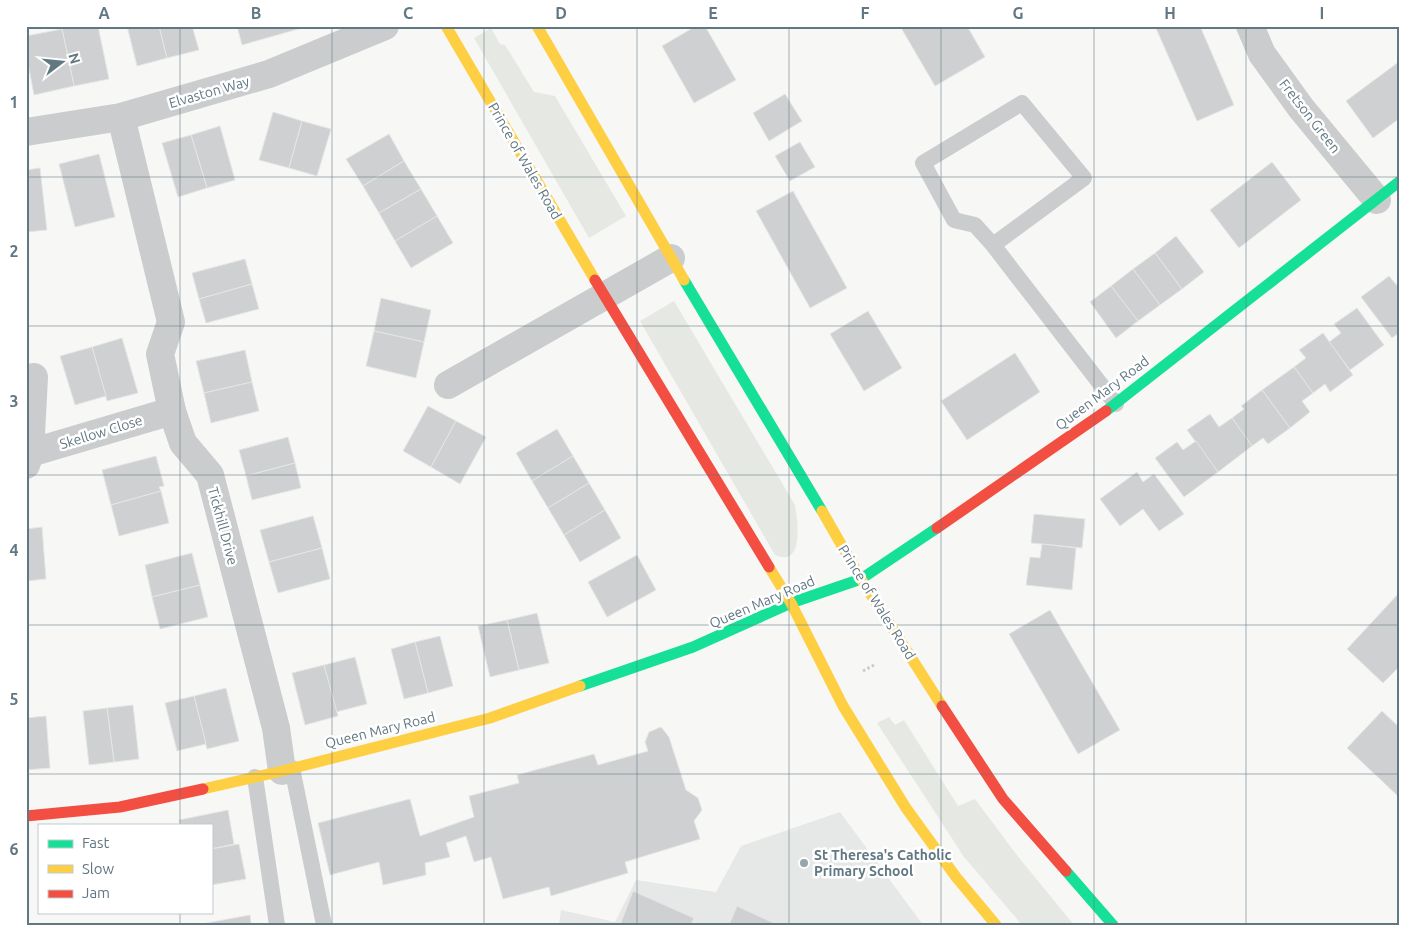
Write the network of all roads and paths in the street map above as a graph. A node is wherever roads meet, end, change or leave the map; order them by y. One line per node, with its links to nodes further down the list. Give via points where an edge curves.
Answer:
1 (385, 26): 5 (street, Elvaston Way, via 269,74)
2 (446, 26): 10 (main road, Prince of Wales Road)
3 (537, 26): 9 (main road, Prince of Wales Road)
4 (1250, 26): 7 (street, Fretson Green, via 1262,54 1301,108)
5 (121, 117): 6 (street, Elvaston Way); 14 (street, Tickhill Drive, via 170,322 160,354)
6 (26, 132)
7 (1393, 189): 13 (main road, Queen Mary Road)
8 (994, 245): 8 (lane, via 1084,178 1022,104 923,163 954,220 975,225); 13 (lane)
9 (671, 258): 10 (street); 16 (main road, Prince of Wales Road)
10 (604, 296): 12 (street); 17 (main road, Prince of Wales Road)
11 (34, 377): 15 (street, Skellow Close)
12 (448, 385)
13 (1116, 404): 16 (main road, Queen Mary Road)
14 (172, 411): 15 (street, Skellow Close); 20 (street, Tickhill Drive, via 183,443 210,475)
15 (28, 459)
16 (861, 579): 17 (main road, Queen Mary Road); 26 (main road, Prince of Wales Road, via 1003,799)
17 (791, 604): 20 (main road, Queen Mary Road, via 694,647 490,718); 25 (main road, Prince of Wales Road, via 833,688 906,808)
18 (879, 672): 19 (path, via 874,664)
19 (856, 674)
20 (287, 769): 21 (main road, Queen Mary Road); 24 (lane)
21 (255, 776): 22 (main road, Queen Mary Road, via 120,807); 23 (lane)
22 (26, 816)
23 (277, 925)
24 (324, 925)
25 (996, 925)
26 (1113, 925)

